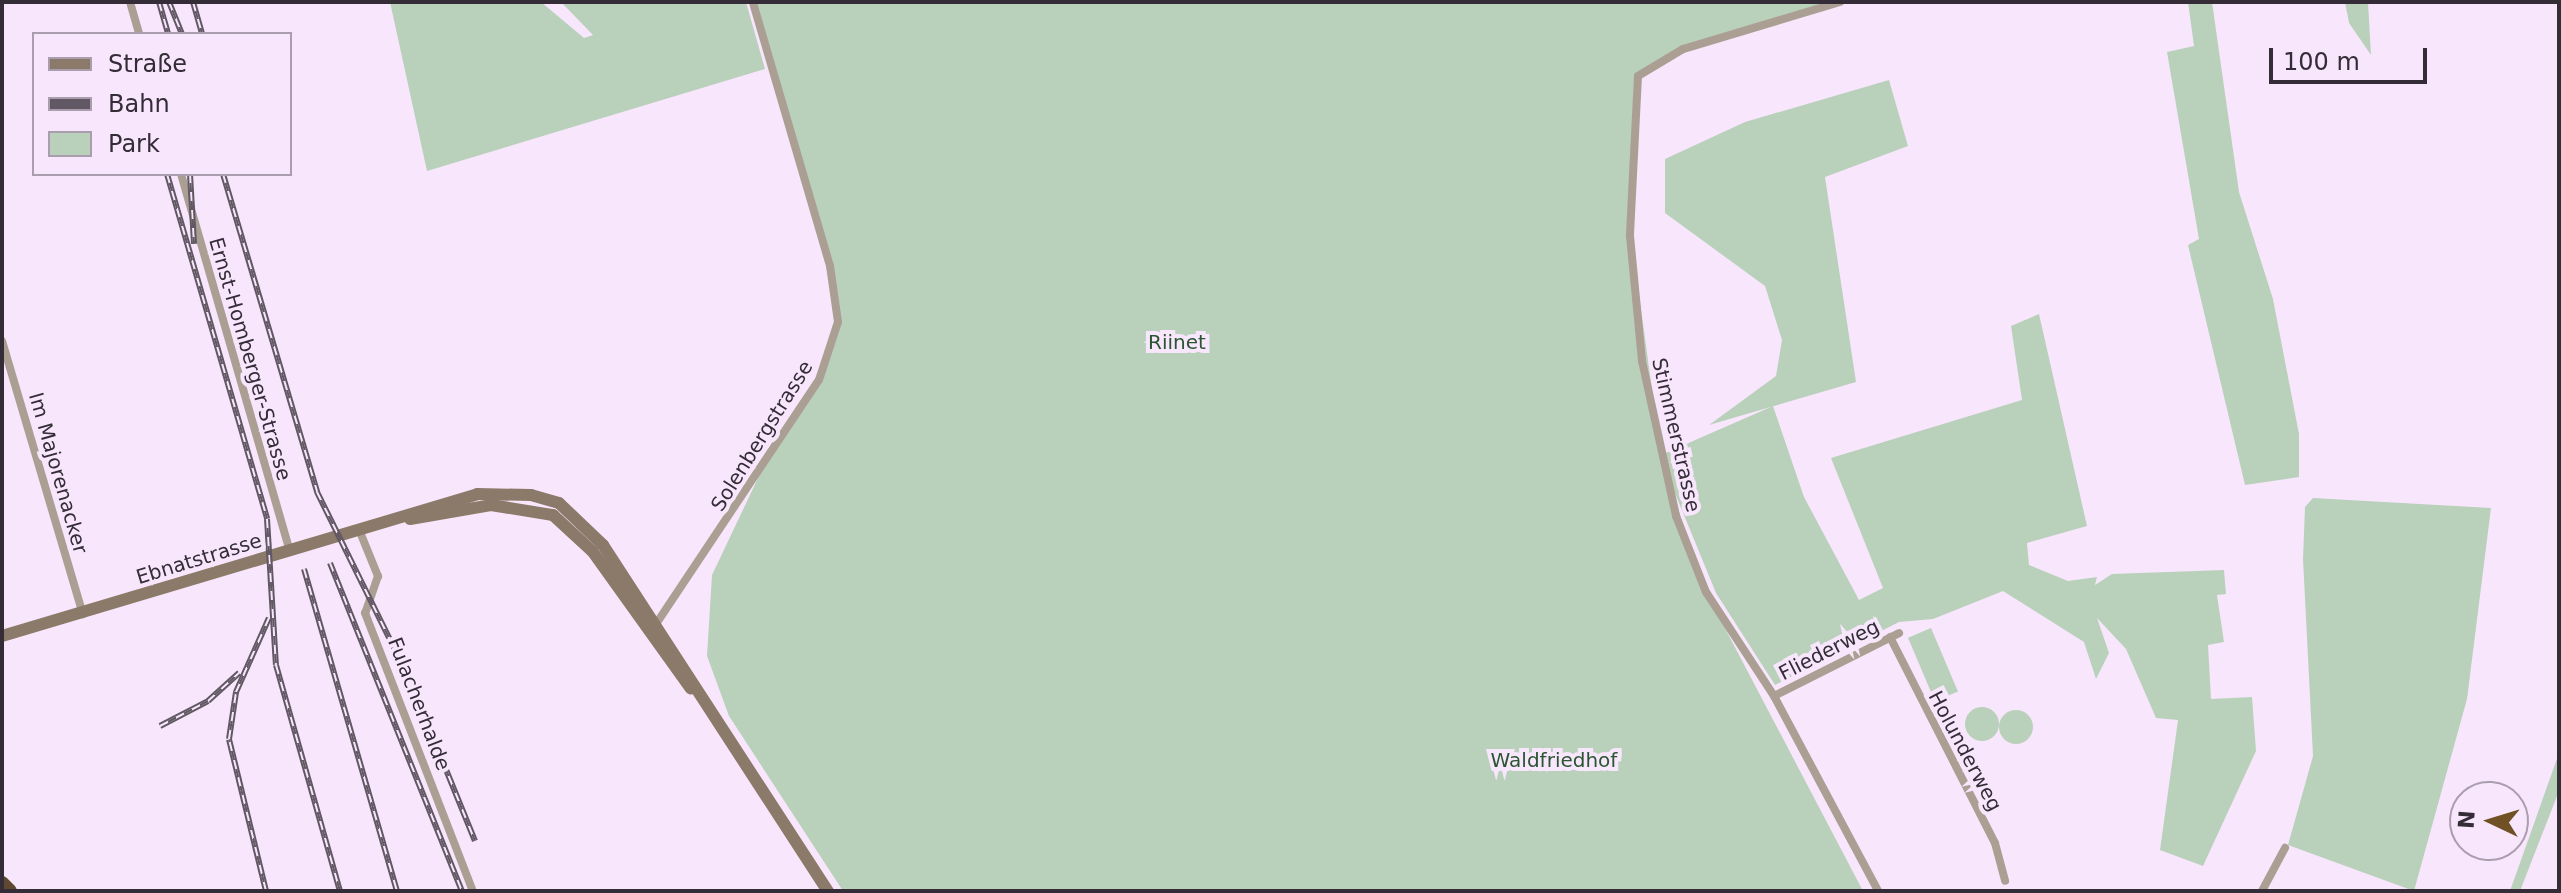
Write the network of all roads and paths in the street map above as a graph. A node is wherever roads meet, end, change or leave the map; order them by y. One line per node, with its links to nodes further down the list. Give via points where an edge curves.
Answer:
1 (130, 2): 4 (street)
2 (753, 2): 10 (street, Solenbergstrasse, via 830,266 838,322 819,380)
3 (1840, 2): 13 (street, Stimmerstrasse, via 1683,49 1634,80 1630,236 1660,455 1706,592)
4 (138, 32)
5 (182, 176): 8 (street, Ernst-Homberger-Strasse)
6 (2, 341): 9 (street, Im Majorenacker)
7 (360, 532): 8 (street, Ebnatstrasse); 10 (street, Ebnatstrasse, via 477,494 515,491 559,503 603,545); 18 (street, Fulacherhalde, via 378,576 365,613)
8 (290, 552): 9 (street, Ebnatstrasse)
9 (83, 614): 12 (street, Ebnatstrasse)
10 (651, 629): 19 (street, Ebnatstrasse)
11 (1894, 635): 13 (street, Fliederweg); 15 (street, Holunderweg, via 1995,843)
12 (2, 636)
13 (1774, 696): 20 (street, Stimmerstrasse)
14 (2285, 848): 21 (street)
15 (2005, 881)
16 (2, 883): 17 (highway)
17 (10, 891)
18 (473, 891)
19 (828, 891)
20 (1878, 891)
21 (2262, 891)

